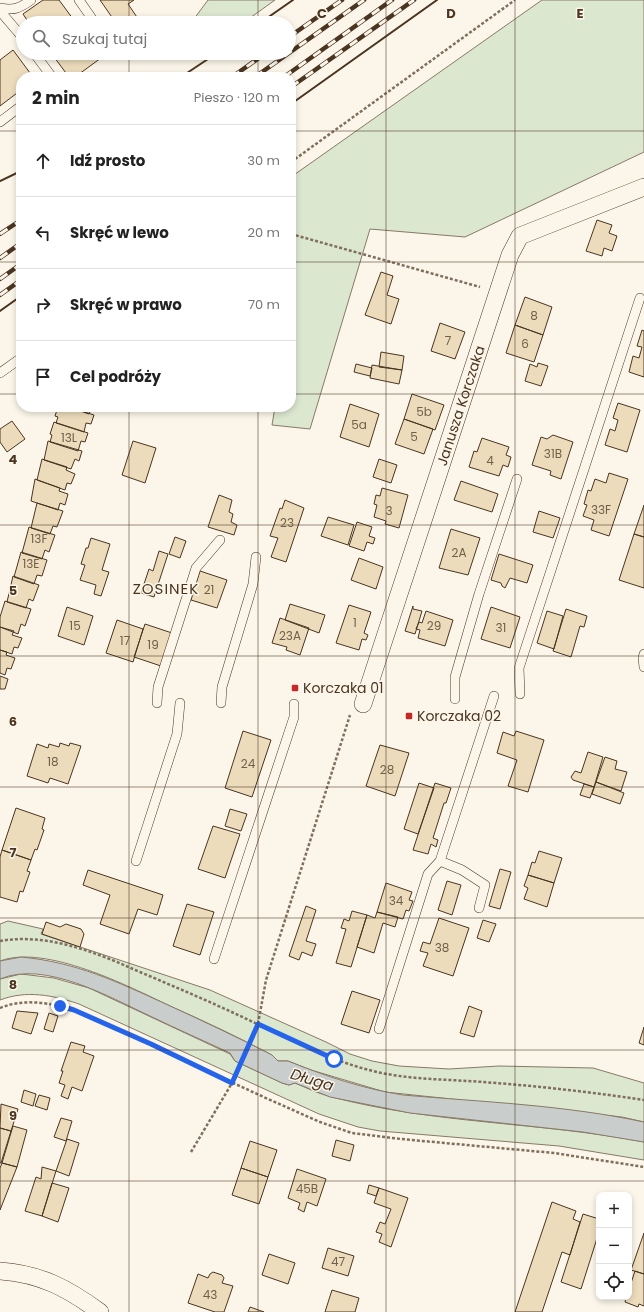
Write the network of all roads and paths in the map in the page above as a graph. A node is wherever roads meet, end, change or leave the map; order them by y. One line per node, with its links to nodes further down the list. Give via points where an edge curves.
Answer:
1 (31, 0): 4 (lane, via 18,10)
2 (79, 0): 5 (lane)
3 (515, 0): 11 (path)
4 (0, 9): 6 (lane)
5 (90, 16)
6 (16, 29)
7 (39, 60): 8 (lane)
8 (48, 72)
9 (16, 110): 10 (lane)
10 (0, 122)
11 (296, 158)
12 (644, 187): 14 (street, Janusza Korczaka, via 520,236 510,255)
13 (296, 235): 14 (path)
14 (498, 292): 30 (street, Janusza Korczaka)
15 (640, 298): 23 (lane, via 520,668)
16 (16, 362): 17 (lane)
17 (0, 374)
18 (517, 479): 25 (lane, via 455,677)
19 (220, 540): 26 (lane, via 196,568 158,687)
20 (256, 557): 28 (lane, via 253,584 222,686)
21 (644, 654): 22 (lane)
22 (644, 667)
23 (520, 694)
24 (494, 696): 33 (lane)
25 (456, 699)
26 (157, 703)
27 (180, 703): 32 (lane, via 177,734)
28 (221, 704)
29 (294, 704): 36 (lane, via 291,725)
30 (363, 704)
31 (350, 715): 38 (path, via 266,980)
32 (136, 861)
33 (440, 861): 34 (lane, via 462,870 485,885); 39 (lane, via 428,874)
34 (479, 908)
35 (0, 941): 38 (path, via 14,938 38,939 78,949 117,962)
36 (214, 959)
37 (0, 1008): 40 (path, via 29,1002 67,1008)
38 (258, 1024): 40 (path); 41 (path, via 334,1059 395,1076 528,1085)
39 (379, 1029)
40 (232, 1083): 42 (path); 43 (path, via 320,1122 352,1133 554,1153)
41 (644, 1100)
42 (191, 1152)
43 (644, 1167)
44 (0, 1270): 45 (street, via 24,1273 49,1281)
45 (100, 1312)

